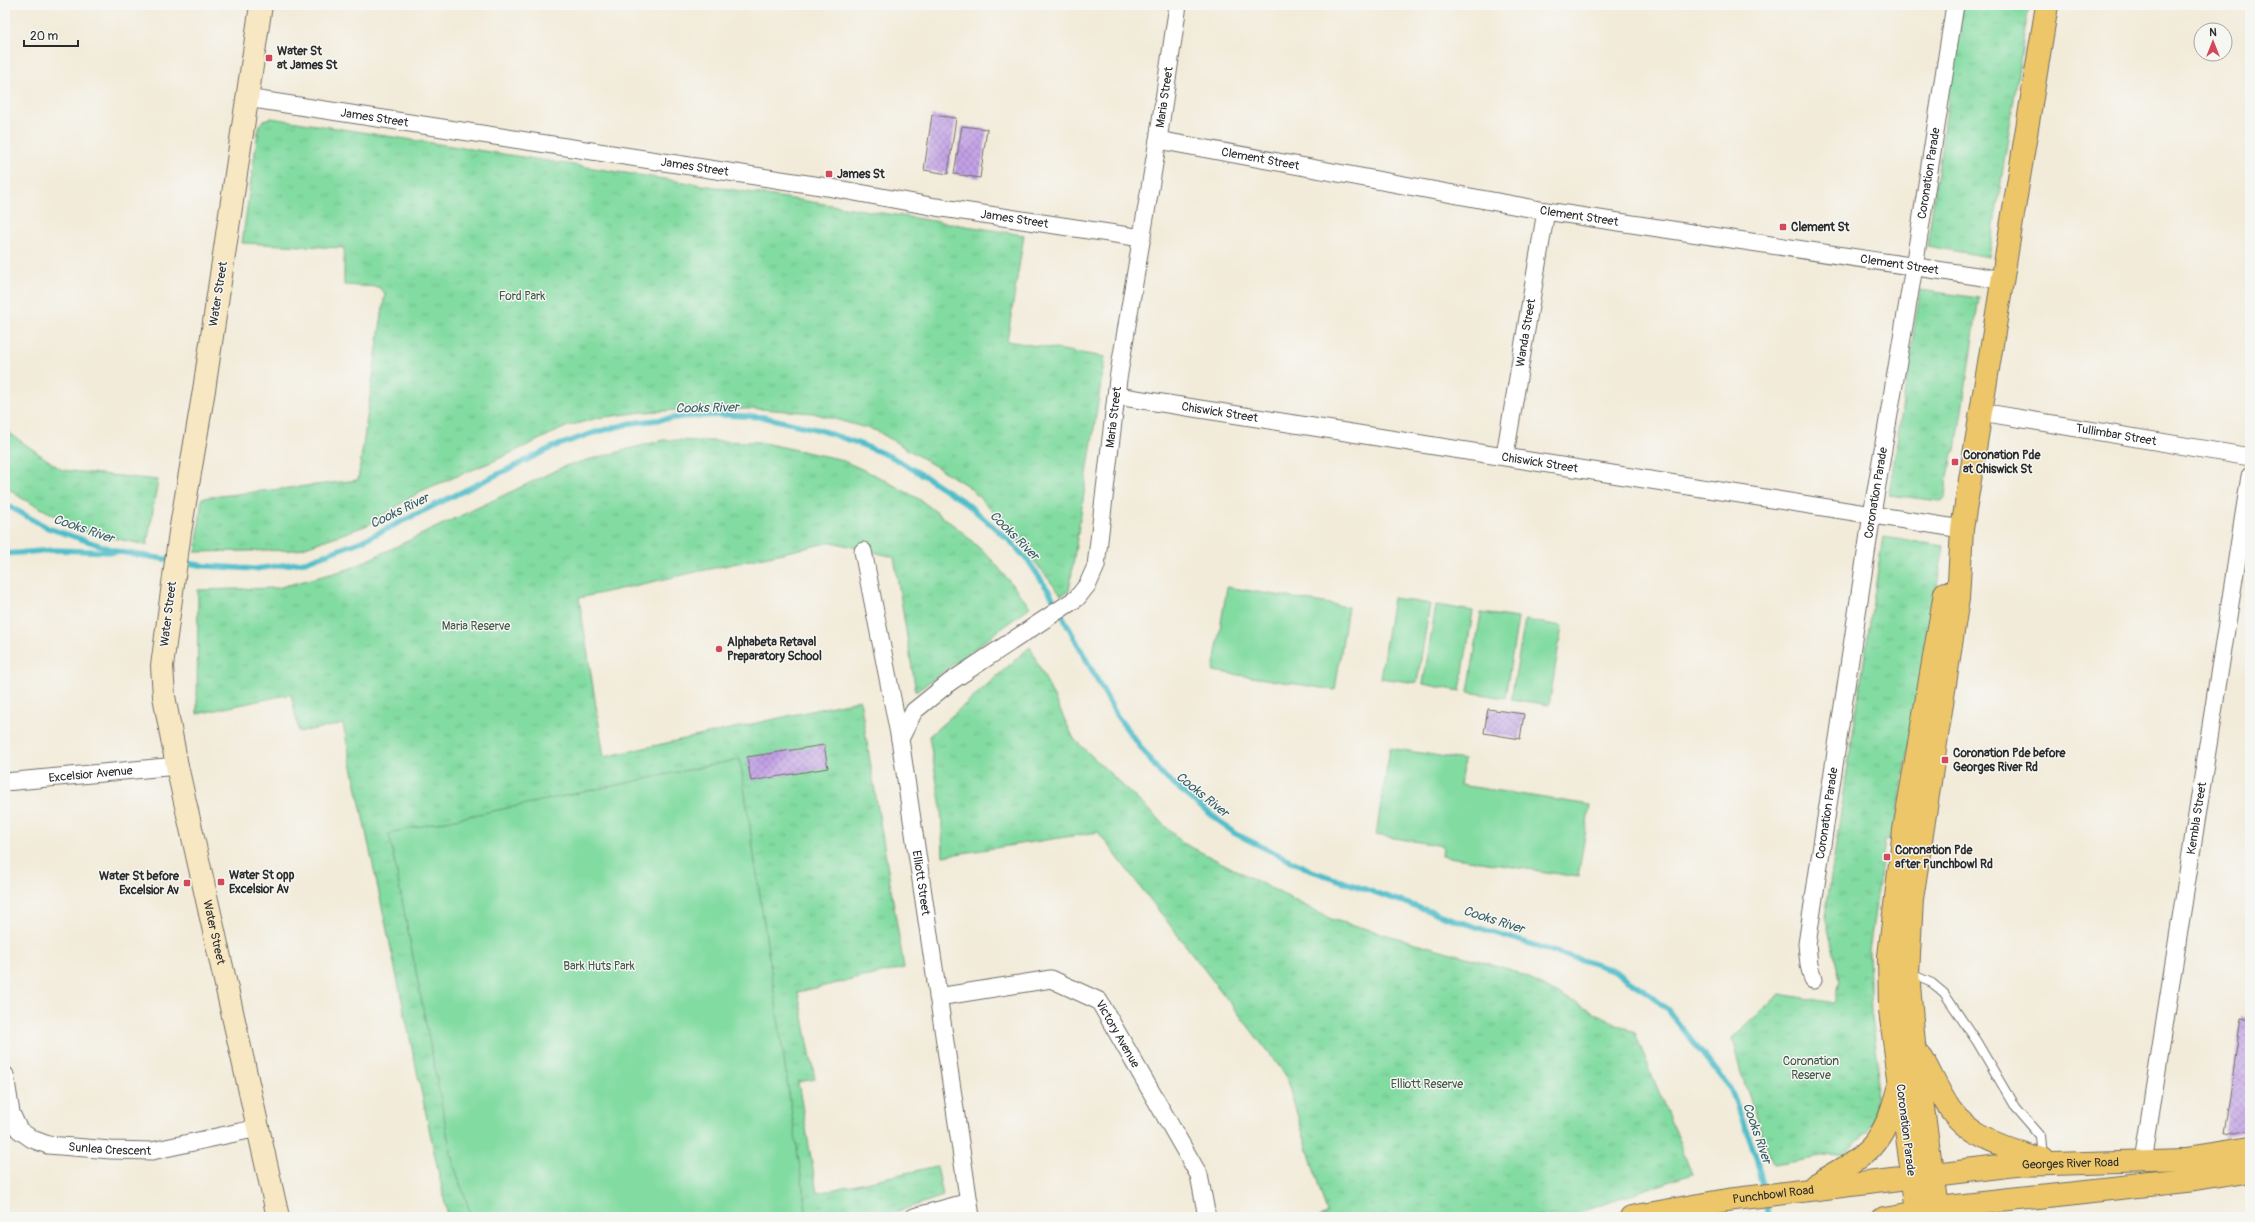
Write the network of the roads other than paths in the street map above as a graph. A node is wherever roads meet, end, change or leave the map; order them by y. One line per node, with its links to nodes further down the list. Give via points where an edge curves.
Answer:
1 (261, 5): 5 (main road, Water Street)
2 (1178, 5): 6 (street, Maria Street)
3 (1955, 5): 9 (street, Coronation Parade)
4 (2046, 5): 10 (main road, Coronation Parade)
5 (247, 98): 8 (street, James Street); 20 (main road, Water Street, via 204,390 180,532 162,666 164,696)
6 (1158, 140): 7 (street, Clement Street); 8 (street, Maria Street)
7 (1546, 211): 9 (street, Clement Street); 13 (street, Wanda Street)
8 (1142, 238): 11 (street, Maria Street)
9 (1914, 267): 10 (street, Clement Street); 16 (street, Coronation Parade)
10 (2003, 280): 12 (main road, Coronation Parade)
11 (1117, 396): 13 (street, Chiswick Street); 19 (street, Maria Street, via 1096,566 1088,584 1077,598 950,682 914,711)
12 (1981, 412): 14 (street, Tullimbar Street); 17 (main road, Coronation Parade)
13 (1506, 455): 16 (street, Chiswick Street)
14 (2250, 457)
15 (2250, 476): 31 (street, Kembla Street)
16 (1872, 514): 17 (street, Chiswick Street); 23 (street, Coronation Parade, via 1808,944 1807,955)
17 (1962, 528): 22 (main road, Coronation Parade, via 1958,599 1912,899); 27 (main road, Coronation Parade, via 1942,601 1904,830 1893,917 1888,982)
18 (863, 551): 19 (street, Elliott Street)
19 (900, 739): 24 (street, Elliott Street)
20 (177, 766): 21 (street, Excelsior Avenue); 28 (main road, Water Street)
21 (5, 782)
22 (1908, 973): 25 (main road, Coronation Parade); 30 (lane, via 1932,983 1944,993 1977,1042 2015,1107 2041,1137)
23 (1813, 980)
24 (938, 997): 37 (street, Elliott Street); 41 (street, Victory Avenue, via 1051,979 1100,1001 1200,1175)
25 (1914, 1044): 30 (main road, via 1950,1109 1964,1125 1995,1143); 34 (main road, Coronation Parade)
26 (5, 1075): 28 (street, Sunlea Crescent, via 11,1113 19,1130 32,1140 48,1145 152,1151)
27 (1900, 1080): 35 (main road, Coronation Parade); 36 (main road, via 1887,1125 1878,1141 1850,1165)
28 (258, 1128): 39 (main road, Water Street)
29 (2250, 1150): 31 (main road, Georges River Road, via 2186,1160)
30 (2043, 1159): 32 (main road)
31 (2143, 1161): 32 (main road, Georges River Road)
32 (2068, 1164): 34 (main road, Georges River Road, via 2016,1165)
33 (2250, 1171): 38 (main road, Georges River Road, via 2195,1180)
34 (1934, 1174): 35 (main road, Georges River Road); 38 (main road, Coronation Parade)
35 (1902, 1178): 36 (main road, Punchbowl Road); 38 (main road, Coronation Parade)
36 (1800, 1190): 42 (main road, Punchbowl Road)
37 (970, 1209): 40 (street)
38 (1927, 1210): 43 (main road)
39 (278, 1217)
40 (914, 1217)
41 (1207, 1217)
42 (1631, 1217)
43 (1884, 1217)

